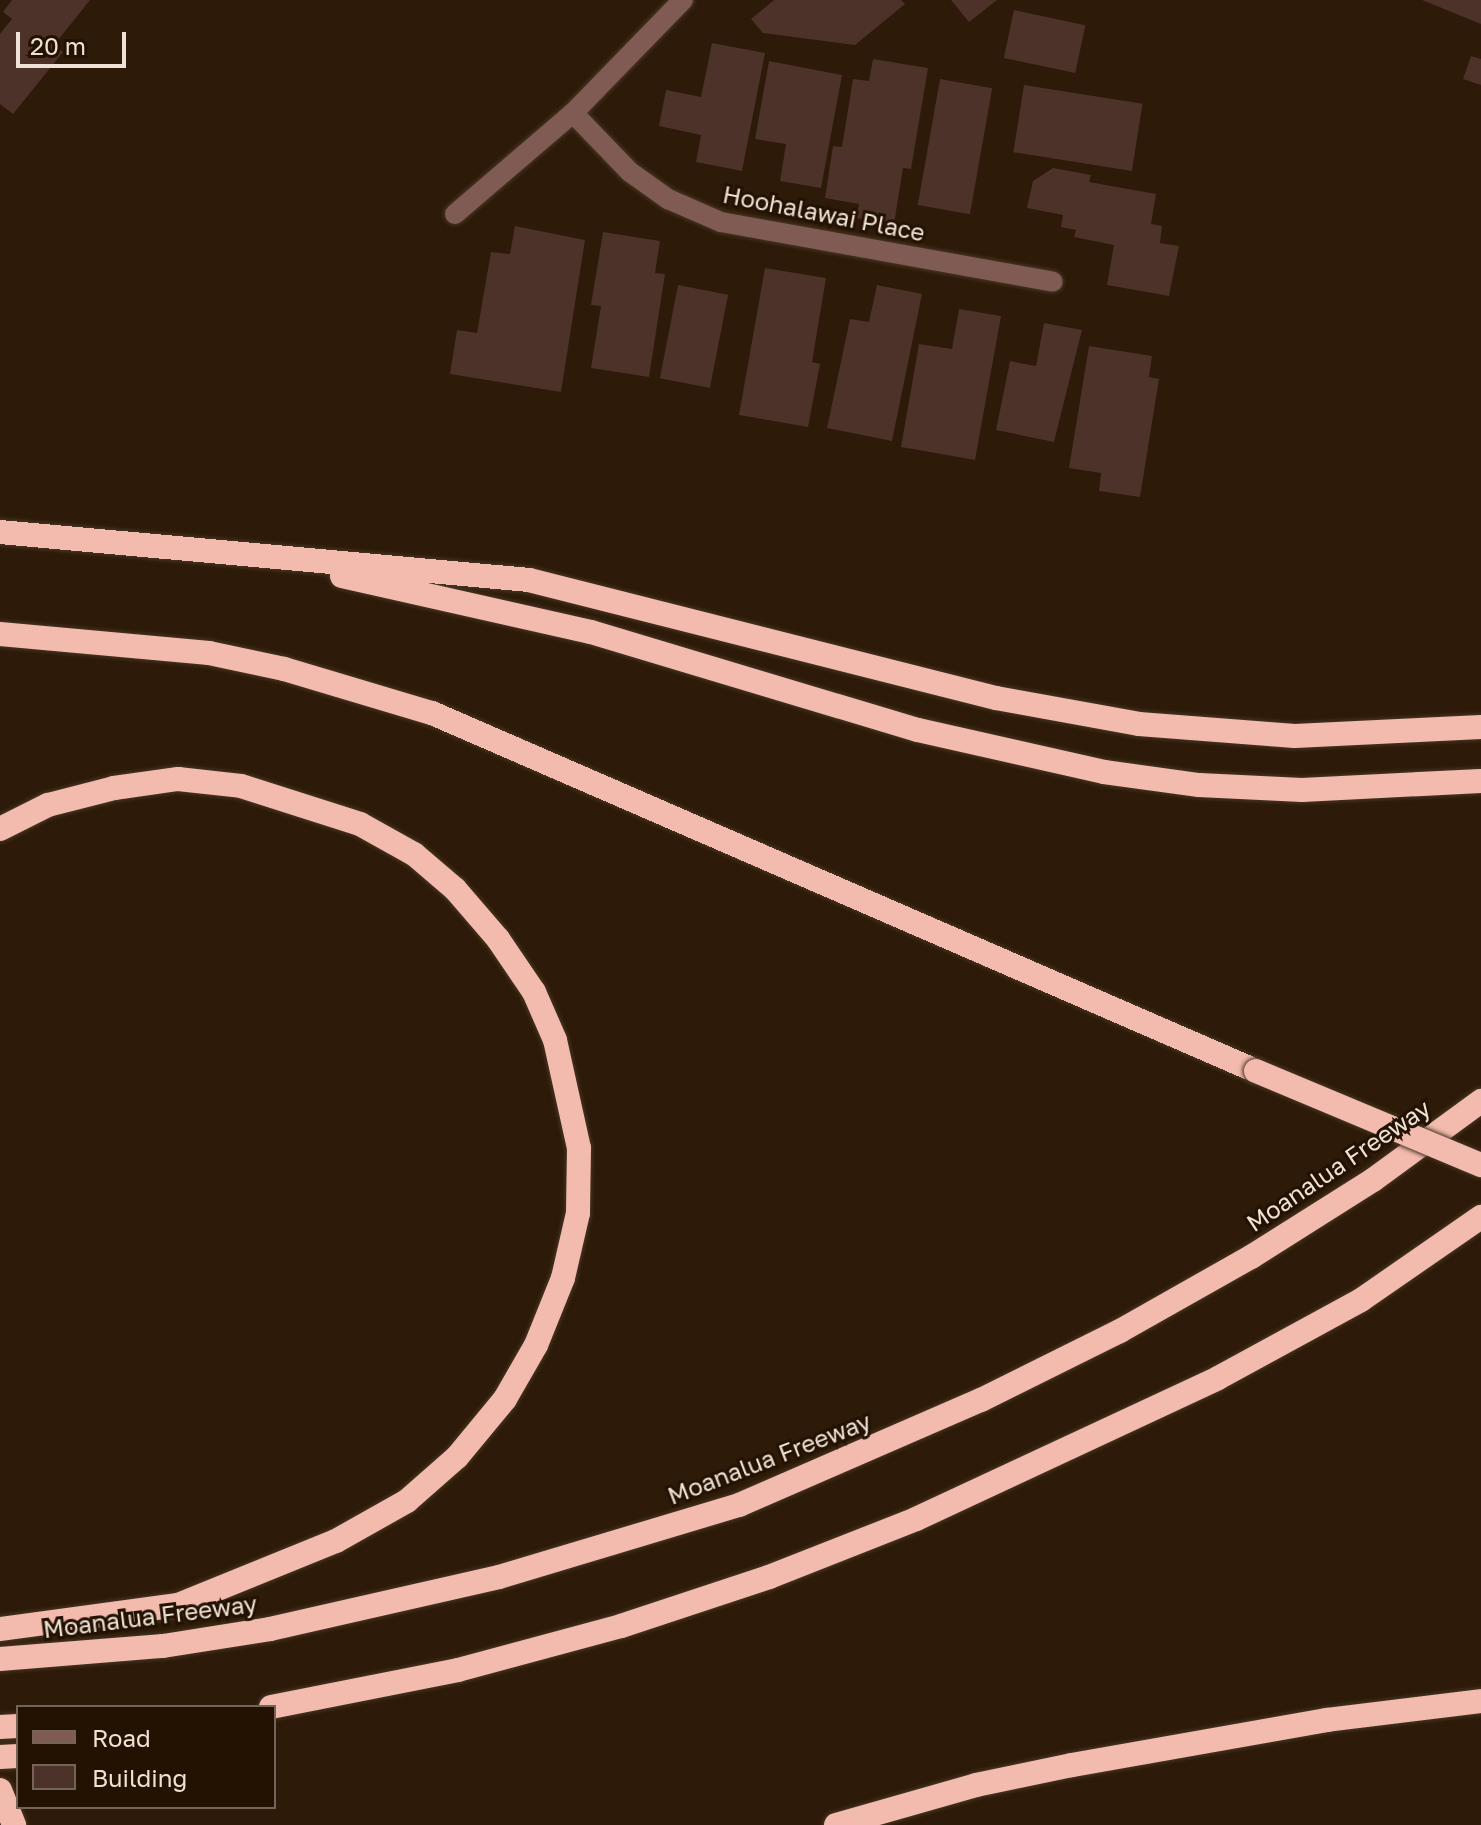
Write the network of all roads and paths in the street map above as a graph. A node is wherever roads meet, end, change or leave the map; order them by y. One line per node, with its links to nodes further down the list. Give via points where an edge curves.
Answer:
1 (683, 0): 2 (street)
2 (573, 113): 3 (street); 4 (street, Hoohalawai Place, via 630,172 668,199 721,222)
3 (455, 214)
4 (1053, 282)
5 (0, 532): 6 (highway)
6 (198, 549): 8 (highway, via 529,580 1073,715 1295,736); 9 (highway, via 394,586 591,632 918,730 1078,767 1199,785 1302,790)
7 (0, 634): 12 (highway, bridge, via 133,642 209,653 344,685 432,713)
8 (1481, 727)
9 (1481, 781)
10 (0, 829): 16 (highway, via 48,805 178,779 241,786 360,824 414,854 455,889 534,992 555,1040 579,1148 572,1239 563,1278 536,1345 505,1399 457,1457 407,1501 336,1541 178,1605)
11 (1481, 1101): 17 (highway, Moanalua Freeway, via 1373,1180 1120,1331 981,1400 739,1505 608,1547 368,1609 163,1646)
12 (1481, 1165)
13 (1481, 1217): 15 (highway)
14 (1481, 1227): 15 (highway)
15 (1361, 1300): 18 (highway, via 1192,1391 916,1519 769,1577)
16 (4, 1629)
17 (0, 1659)
18 (458, 1670): 20 (highway); 21 (highway)
19 (1481, 1701): 24 (highway, via 1327,1720 1072,1765 976,1785)
20 (276, 1706)
21 (276, 1716)
22 (0, 1790): 23 (highway)
23 (14, 1825)
24 (836, 1825)

